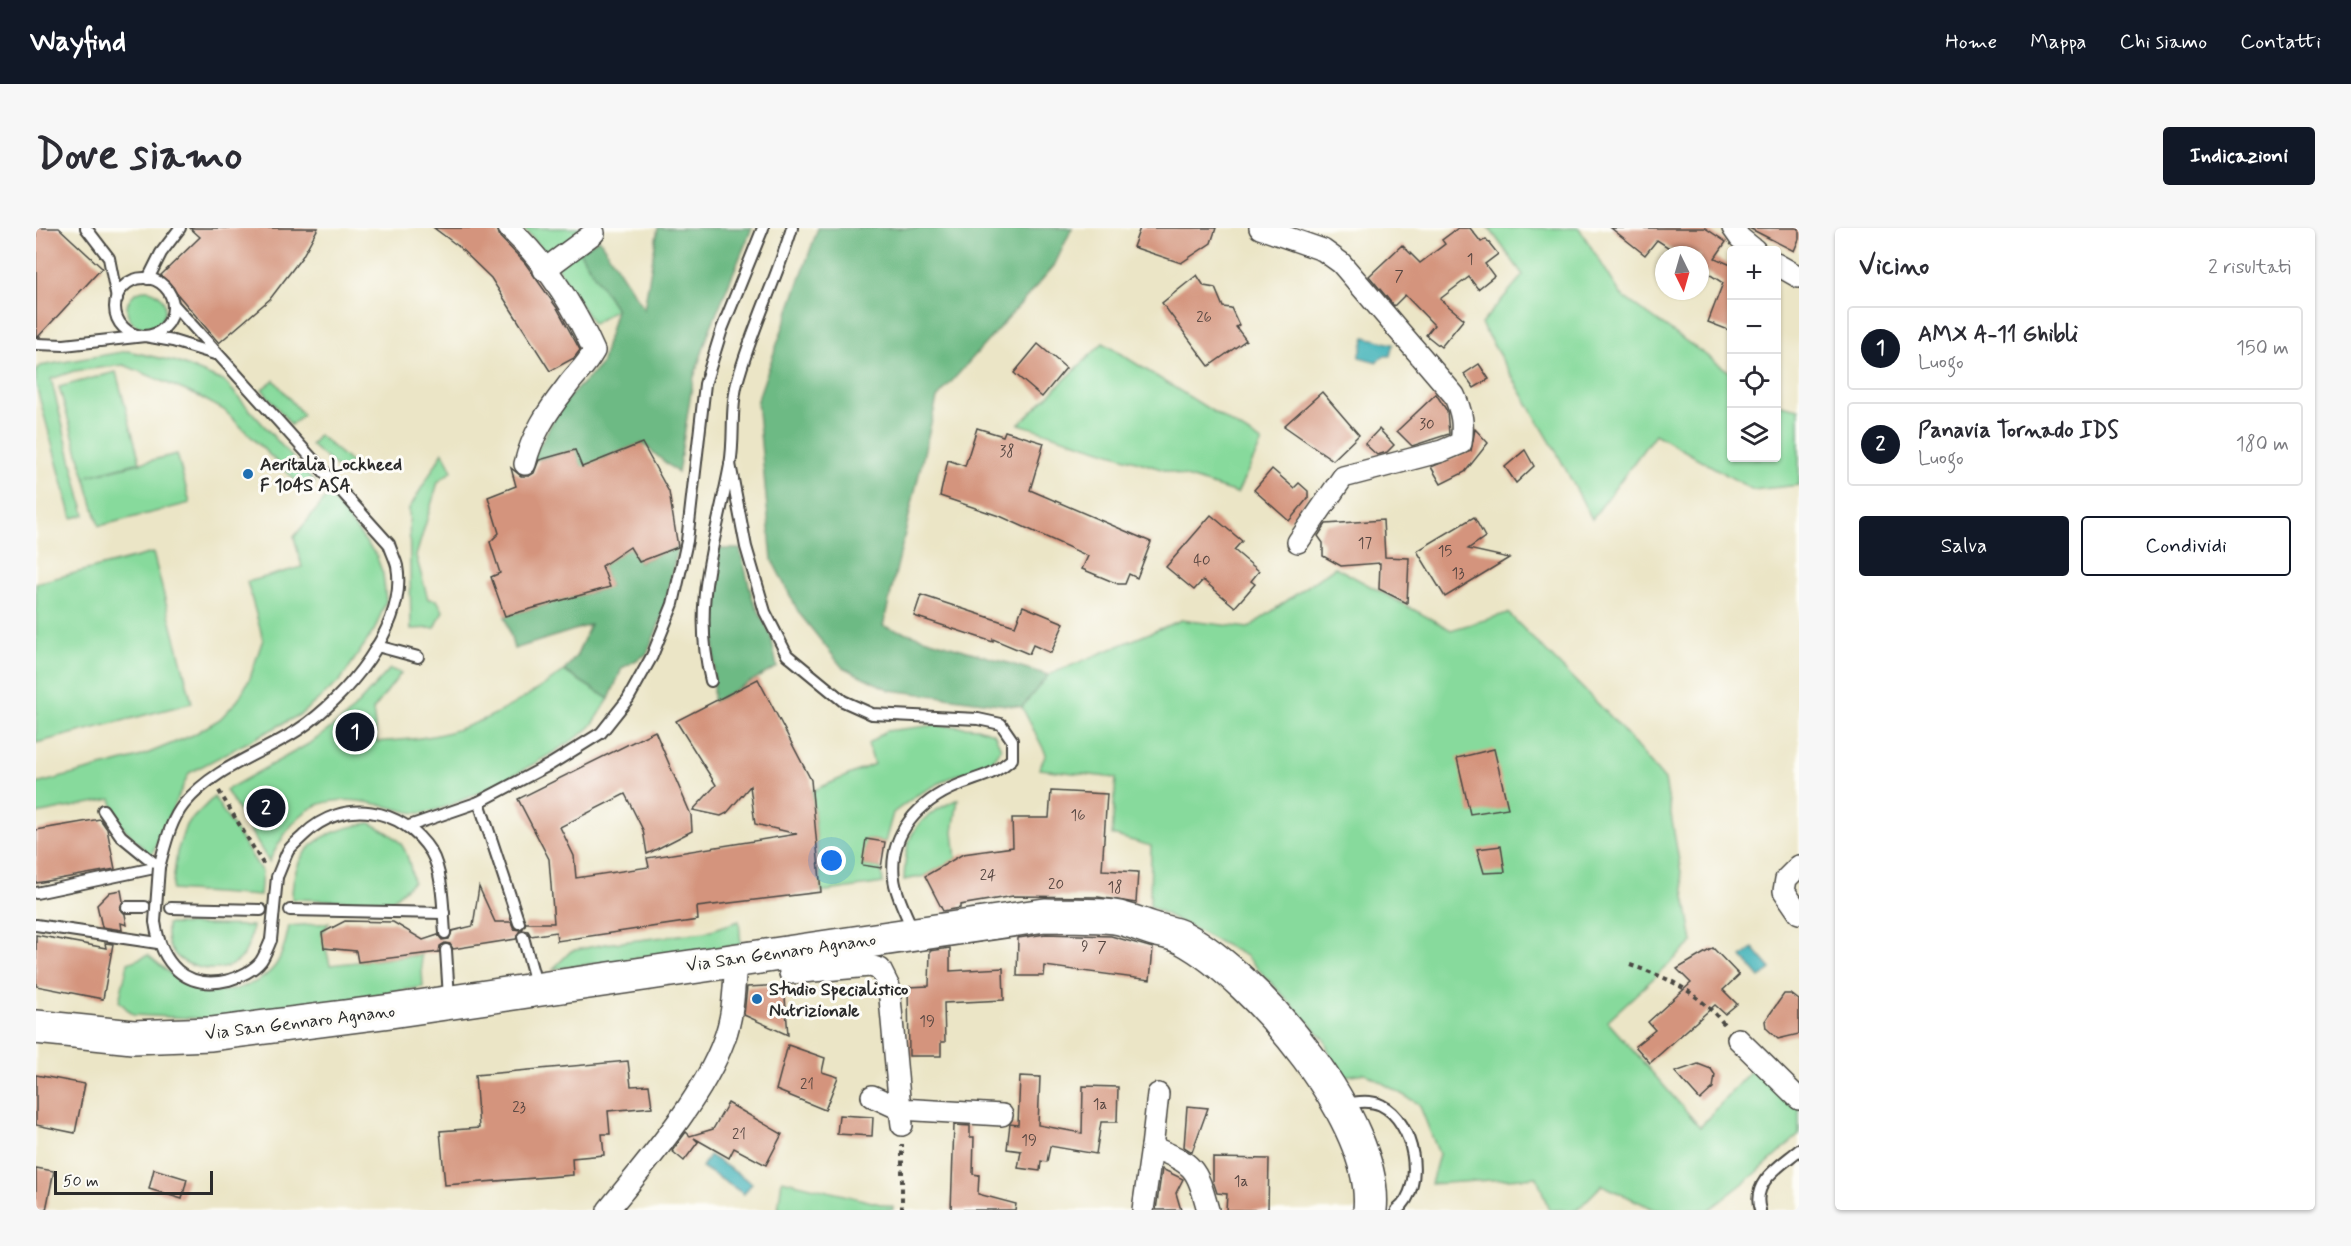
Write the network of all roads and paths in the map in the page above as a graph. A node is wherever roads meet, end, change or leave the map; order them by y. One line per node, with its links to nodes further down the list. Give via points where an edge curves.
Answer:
1 (86, 228): 14 (lane, via 109,258)
2 (180, 228): 13 (lane)
3 (509, 228): 11 (street)
4 (763, 228): 26 (lane, via 705,384 687,541 673,604 652,656 628,699 601,733)
5 (792, 228): 20 (lane, via 754,325 736,386)
6 (1260, 228): 21 (street, via 1323,250 1341,262 1454,395 1464,427 1461,442 1442,451 1343,477)
7 (1733, 228): 9 (street)
8 (594, 233): 11 (street)
9 (1750, 246)
10 (1781, 267): 12 (street)
11 (544, 270): 19 (street, via 576,316 594,351 531,439)
12 (1799, 277)
13 (148, 279): 14 (lane, via 126,285); 15 (lane, via 165,288)
14 (117, 298): 16 (lane, via 115,309 123,328)
15 (173, 304): 16 (lane, via 170,320 162,330); 18 (lane)
16 (145, 336): 17 (lane, via 64,345); 18 (lane)
17 (36, 344)
18 (216, 354): 22 (lane, via 389,544 397,567 394,607)
19 (525, 464)
20 (730, 464): 24 (lane, via 713,535 704,603 702,647); 43 (lane, via 746,547 765,612 787,655 843,701 872,714 978,719 1001,724 1012,740 1012,759 996,773 933,799 914,813 901,834 893,859 894,882)
21 (1298, 542)
22 (377, 646): 23 (lane); 25 (lane, via 336,699 298,730)
23 (418, 657)
24 (711, 681)
25 (211, 778): 30 (lane, via 183,805 168,834); 31 (path)
26 (479, 802): 28 (lane); 40 (lane)
27 (103, 810): 30 (lane, via 121,836)
28 (409, 826): 31 (lane, via 379,814 333,814 289,850); 39 (lane, via 432,853)
29 (1799, 866): 38 (street, via 1786,879 1784,891)
30 (159, 867): 32 (lane); 45 (lane, bridge, via 155,922)
31 (277, 882): 45 (lane, bridge, via 271,940 260,962 240,977 215,983 195,981 175,969)
32 (36, 894)
33 (127, 907): 34 (lane)
34 (146, 907)
35 (171, 908): 36 (lane)
36 (261, 910)
37 (290, 910): 39 (lane)
38 (1799, 913)
39 (444, 914): 42 (lane)
40 (519, 922)
41 (36, 925): 45 (lane)
42 (445, 933)
43 (914, 933): 47 (main road, Via San Gennaro Agnano); 57 (main road, Via San Gennaro Agnano, via 1045,915 1114,917 1182,938 1239,977 1290,1031)
44 (523, 938): 50 (lane)
45 (158, 943)
46 (446, 950): 51 (lane)
47 (788, 952): 48 (main road, Via San Gennaro Agnano); 59 (street, via 790,973 870,966 880,969 889,987)
48 (736, 959): 50 (main road, Via San Gennaro Agnano); 62 (street, via 732,1013 724,1041 695,1096)
49 (1630, 965): 53 (path, via 1674,980 1712,1009)
50 (537, 988): 51 (main road, Via San Gennaro Agnano)
51 (450, 1002): 52 (main road, Via San Gennaro Agnano, via 212,1034 133,1037)
52 (36, 1027)
53 (1738, 1040): 56 (street)
54 (1158, 1094): 60 (street)
55 (872, 1096): 59 (street)
56 (1799, 1099)
57 (1338, 1107): 66 (main road, Via San Gennaro Agnano, via 1365,1160 1372,1192); 67 (lane, via 1359,1101 1380,1104 1397,1117 1409,1138 1413,1166 1410,1188)
58 (1002, 1115): 59 (street)
59 (902, 1117): 63 (path)
60 (1152, 1147): 64 (street); 65 (street, via 1182,1160 1199,1177)
61 (1799, 1150): 68 (lane, via 1764,1180 1757,1201)
62 (608, 1210)
63 (902, 1210)
64 (1143, 1210)
65 (1208, 1210)
66 (1370, 1210)
67 (1397, 1210)
68 (1760, 1210)

